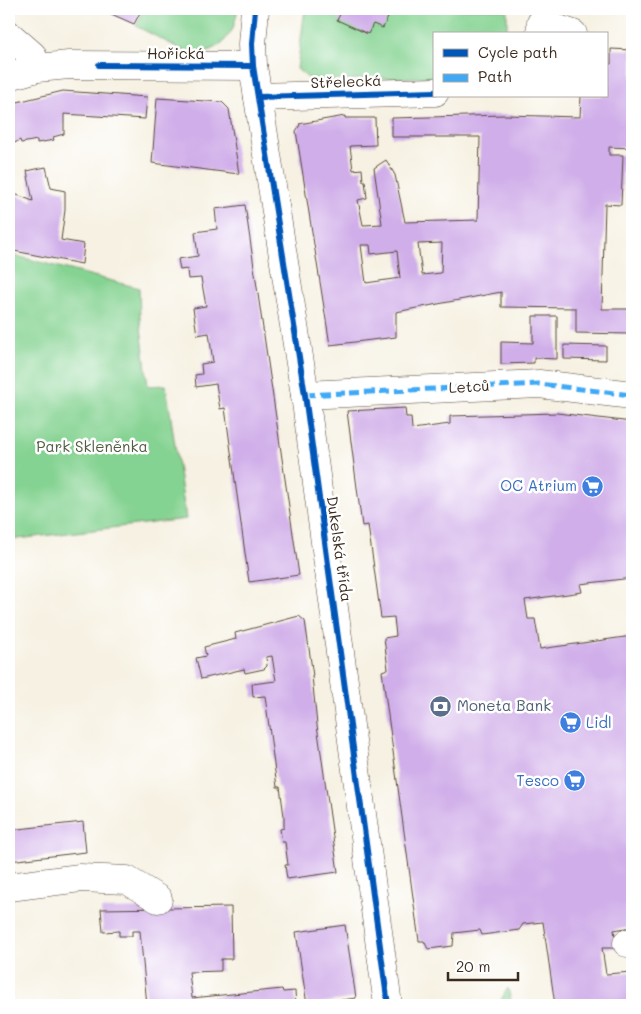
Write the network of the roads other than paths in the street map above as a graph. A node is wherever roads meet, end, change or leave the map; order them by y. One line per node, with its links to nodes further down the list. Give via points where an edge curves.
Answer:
1 (255, 9): 5 (street, Dukelská třída)
2 (540, 32): 3 (street, via 541,23)
3 (567, 32)
4 (9, 35): 6 (street, via 32,55)
5 (253, 66): 6 (street, Hořická, via 99,64); 9 (street, Dukelská třída)
6 (38, 68): 7 (street, Hořická)
7 (9, 76)
8 (433, 92): 9 (street, Střelecká)
9 (258, 97): 10 (street, Dukelská třída)
10 (305, 395): 11 (street, Letců, via 539,384); 14 (street, Dukelská třída)
11 (632, 395)
12 (9, 887): 13 (street, via 80,878 127,880)
13 (158, 899)
14 (388, 1005)

